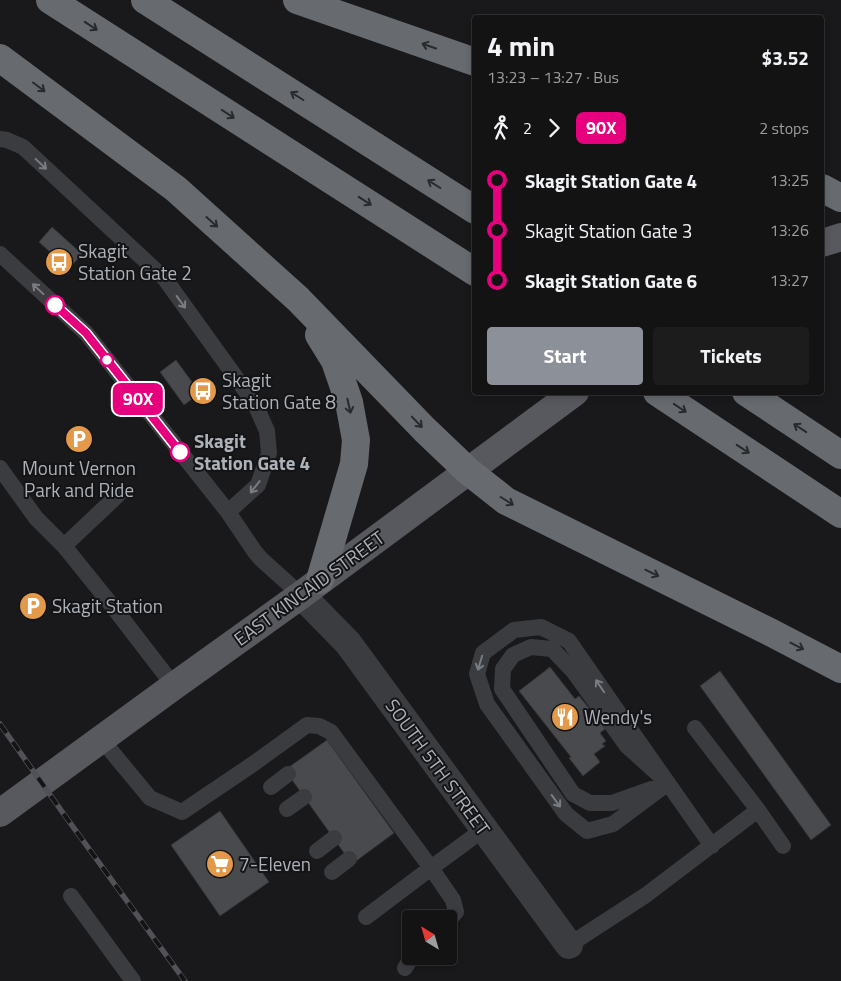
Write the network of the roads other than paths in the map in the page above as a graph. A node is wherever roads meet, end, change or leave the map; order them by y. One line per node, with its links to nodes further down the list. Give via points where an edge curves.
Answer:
1 (50, 0): 13 (highway, one-way to 13)
2 (145, 0): 9 (highway, one-way to 2)
3 (298, 0): 5 (highway, one-way to 3)
4 (0, 58): 14 (highway, one-way to 14, via 176,190)
5 (472, 61)
6 (0, 139): 22 (lane, one-way to 22, via 23,147 165,279 255,404 267,431 269,453 258,485)
7 (824, 189): 8 (highway)
8 (841, 198)
9 (472, 208)
10 (841, 237): 11 (main road)
11 (824, 242)
12 (0, 254): 22 (lane, one-way to 12, via 86,333)
13 (472, 270)
14 (298, 300): 20 (highway, one-way to 20); 25 (highway, one-way to 25, via 335,361 349,402 356,440 354,464)
15 (571, 395): 20 (main road, EAST KINCAID STREET)
16 (662, 395): 23 (highway, one-way to 23)
17 (751, 395): 18 (highway, one-way to 17)
18 (841, 455)
19 (0, 468): 24 (lane, via 36,518)
20 (468, 471): 25 (main road, EAST KINCAID STREET); 26 (highway, one-way to 26, via 506,501)
21 (119, 494): 24 (lane)
22 (228, 512): 25 (lane, via 261,559)
23 (841, 514)
24 (64, 546): 27 (lane)
25 (310, 588): 27 (main road, EAST KINCAID STREET); 37 (street, SOUTH 5TH STREET)
26 (841, 669)
27 (174, 686): 29 (main road, EAST KINCAID STREET)
28 (696, 728): 35 (lane)
29 (102, 740): 36 (main road, EAST KINCAID STREET); 43 (lane, via 150,798 182,812 307,725 319,726 331,732 332,741 378,804)
30 (288, 774): 32 (lane)
31 (668, 784): 31 (lane, via 626,746 574,672 552,649 531,648 513,655 503,669 502,689 573,794 590,803 612,803); 31 (lane, one-way to 31, via 569,641 541,627 514,630 483,653 477,674 486,704 566,814 587,832 613,824); 39 (lane)
32 (271, 787)
33 (304, 796): 34 (lane)
34 (287, 809)
35 (758, 810): 39 (lane); 40 (lane)
36 (0, 813)
37 (484, 830): 43 (lane); 48 (street, SOUTH 5TH STREET)
38 (334, 838): 41 (lane)
39 (712, 846): 48 (lane, via 646,896)
40 (783, 846)
41 (317, 851)
42 (349, 859): 44 (lane)
43 (431, 868): 46 (lane, via 453,900); 47 (lane)
44 (332, 872)
45 (71, 896): 49 (lane)
46 (456, 910)
47 (366, 917)
48 (569, 945)
49 (133, 981)

